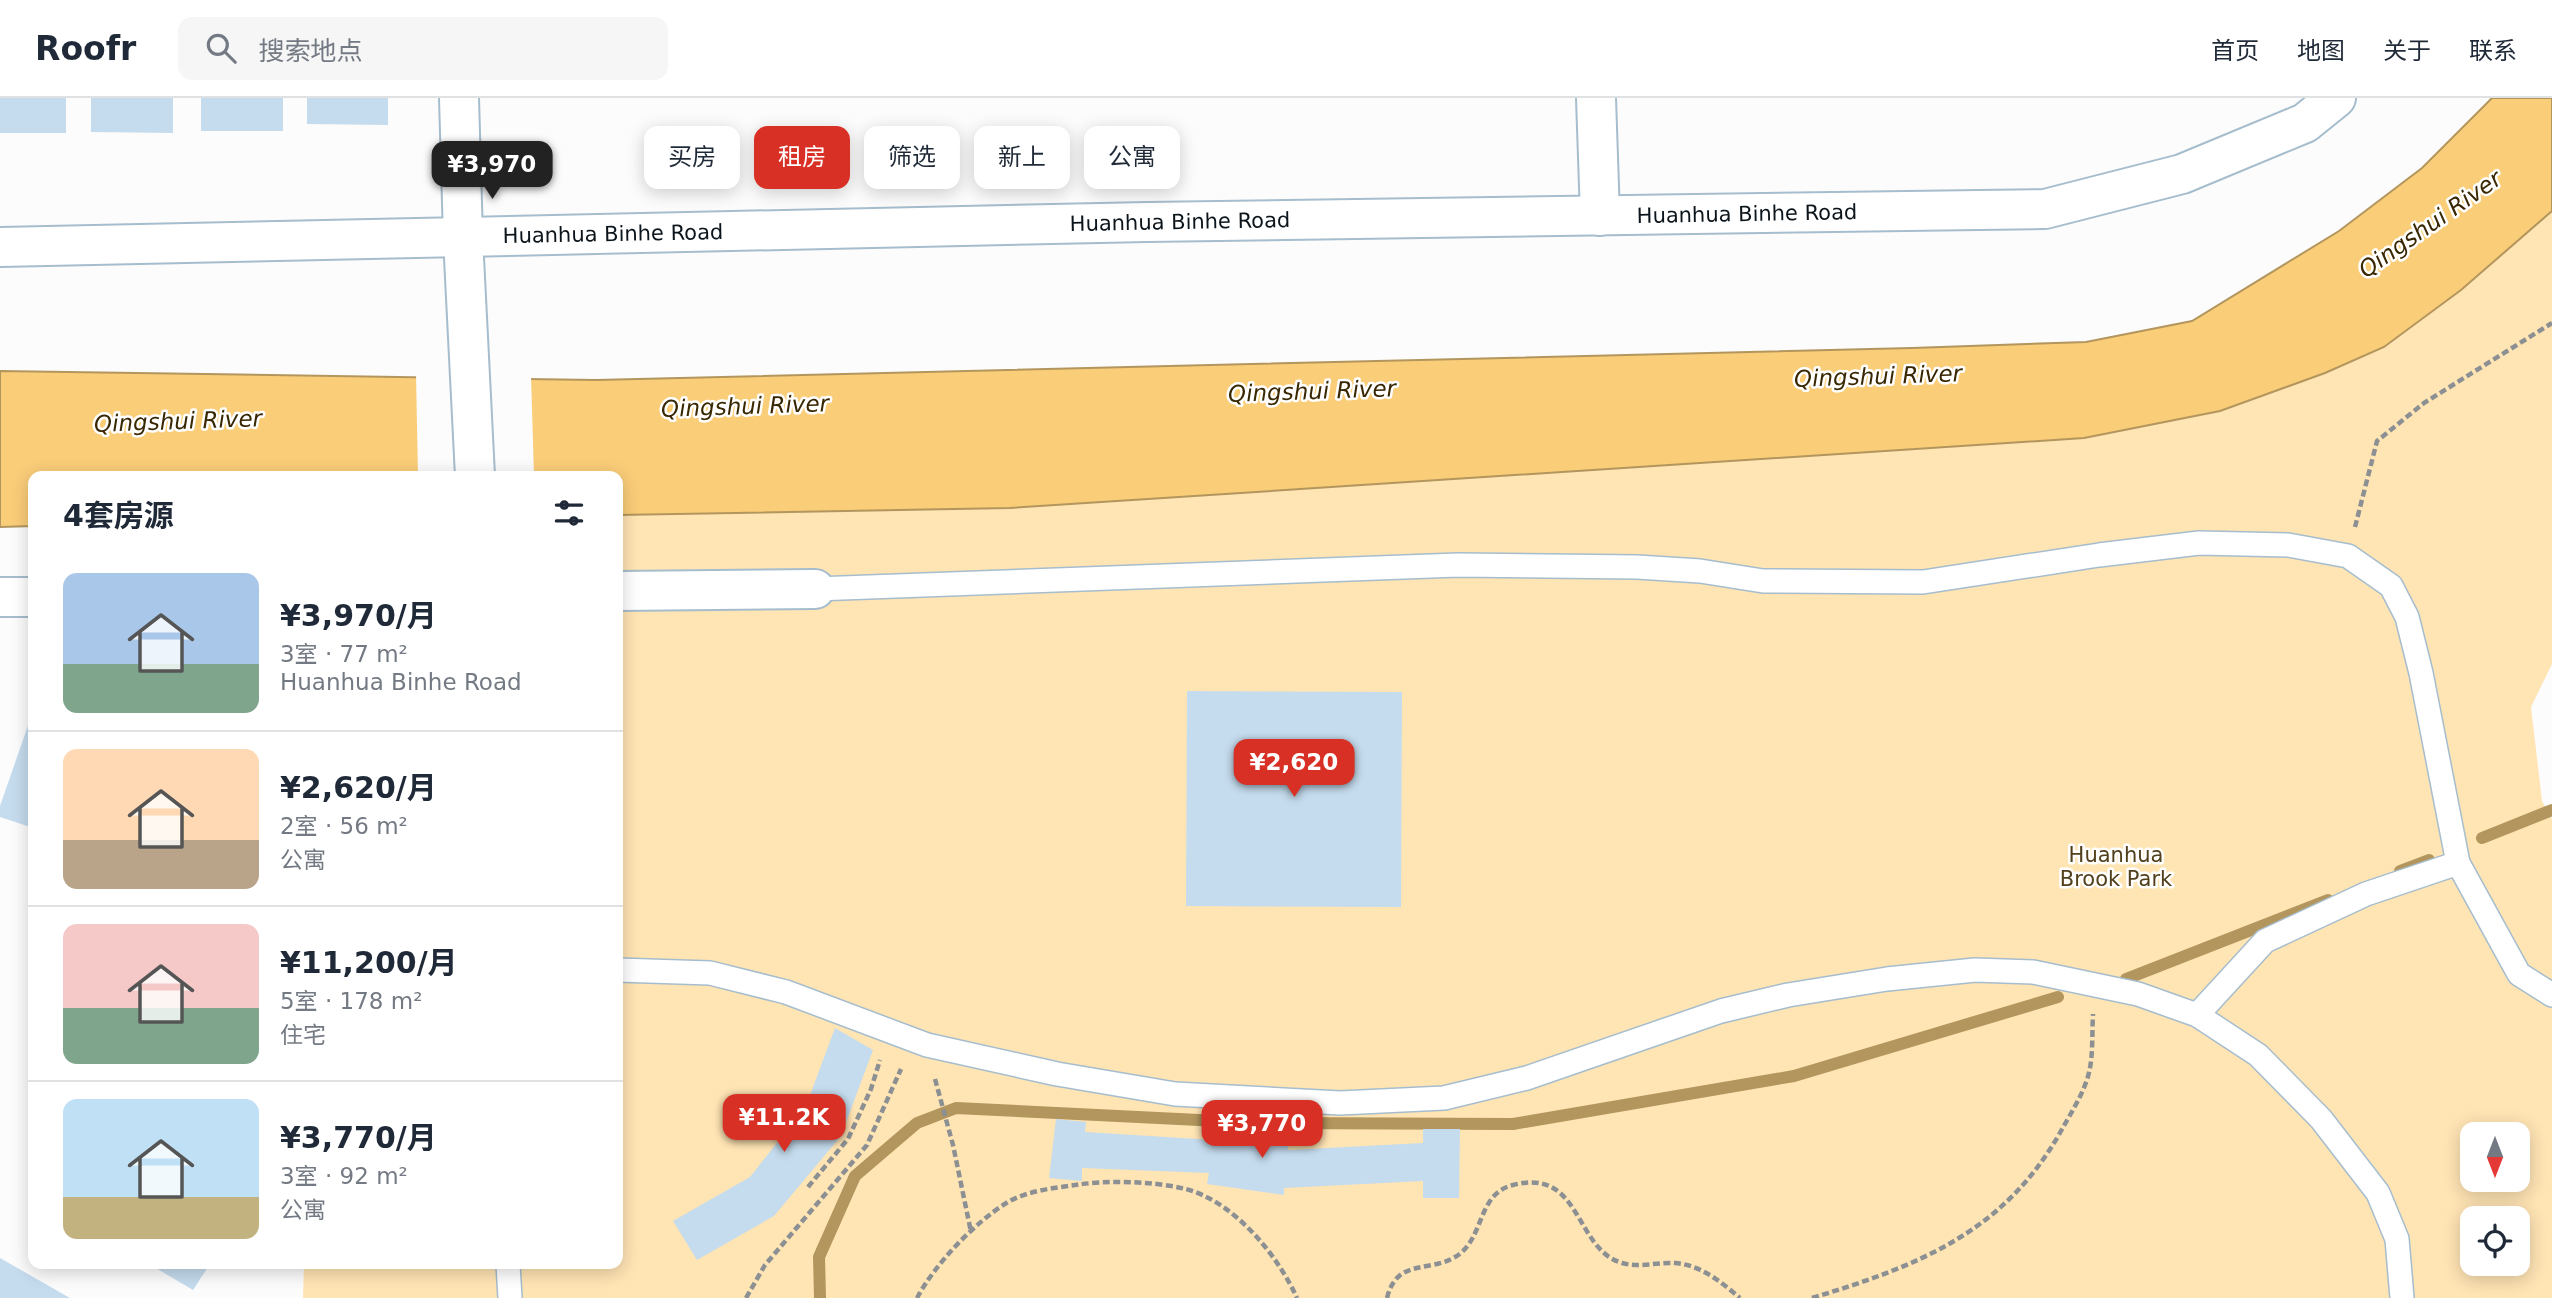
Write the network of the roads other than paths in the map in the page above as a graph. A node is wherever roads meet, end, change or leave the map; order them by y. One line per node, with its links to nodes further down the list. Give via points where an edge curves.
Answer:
1 (459, 98): 5 (street)
2 (1596, 98): 4 (street)
3 (2336, 98): 4 (street, Huanhua Binhe Road, via 2305,123 2182,174 2045,209)
4 (1600, 216): 5 (street, Huanhua Binhe Road)
5 (463, 238): 6 (street, Huanhua Binhe Road); 7 (street)
6 (0, 247)
7 (475, 471)
8 (815, 589): 9 (street); 12 (lane, via 1458,565 1637,567 1763,581 1923,582 2199,543 2288,545 2348,556 2391,586 2407,617 2421,673)
9 (623, 591)
10 (0, 597): 11 (street)
11 (28, 597)
12 (2458, 863): 14 (lane, via 2519,974); 15 (lane, via 2366,894 2264,941)
13 (623, 971): 15 (lane, via 710,973 786,992 927,1045 1057,1074 1175,1094 1340,1102 1444,1098 1527,1078 1721,1011 1887,979 1975,970 2033,972 2137,994)
14 (2552, 995)
15 (2197, 1015): 18 (lane, via 2258,1055 2321,1119 2378,1193 2397,1239)
16 (508, 1269): 17 (lane)
17 (510, 1298)
18 (2402, 1298)

